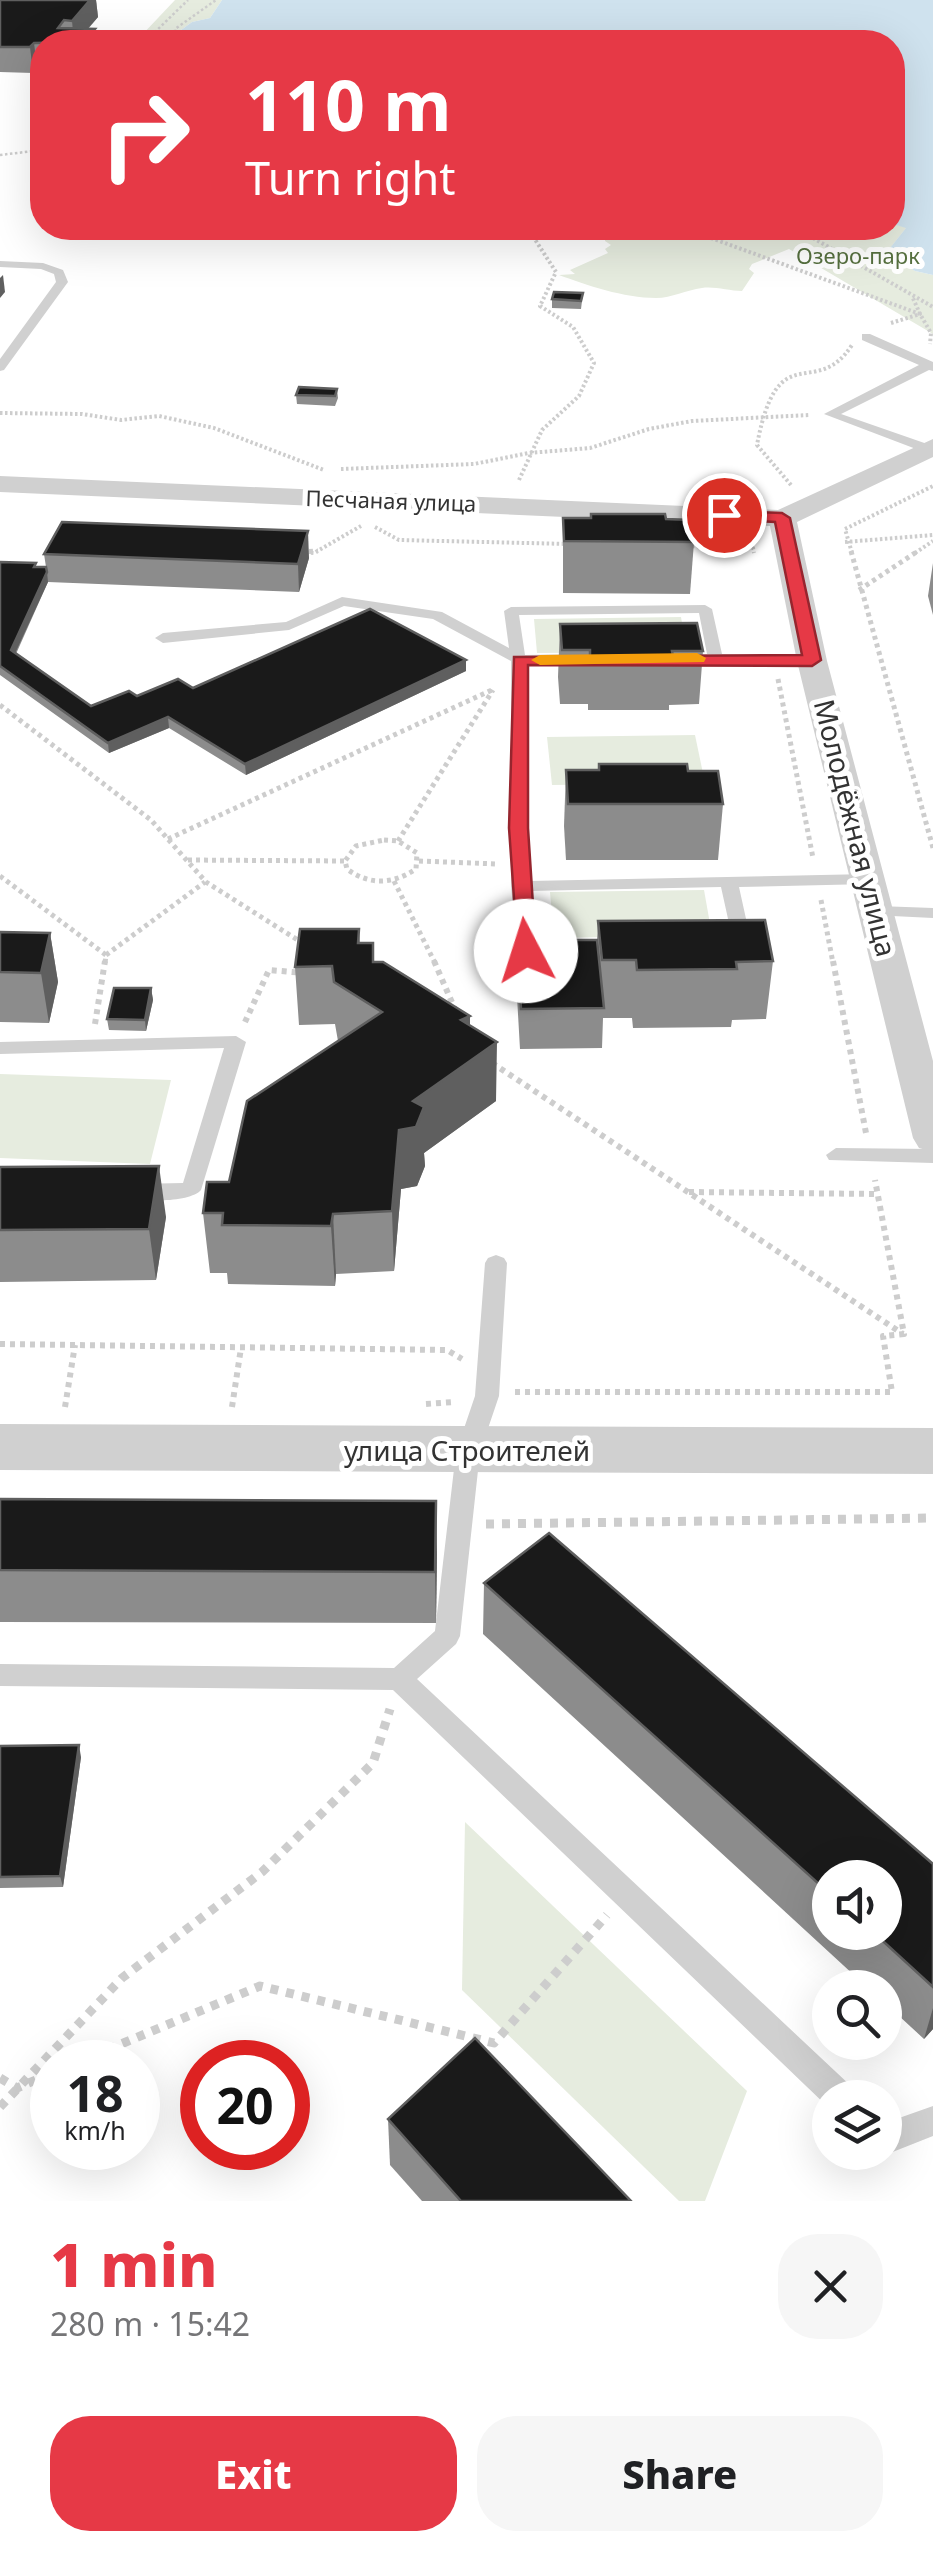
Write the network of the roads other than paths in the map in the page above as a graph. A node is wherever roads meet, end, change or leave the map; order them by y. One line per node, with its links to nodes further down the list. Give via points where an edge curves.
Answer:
1 (0, 264): 3 (lane, via 43,266 59,272 62,282)
2 (866, 337): 4 (lane)
3 (0, 366)
4 (931, 366): 5 (lane, via 830,414)
5 (931, 448): 7 (street)
6 (0, 485): 7 (street, Песчаная улица)
7 (782, 518): 12 (street, Молодёжная улица)
8 (164, 638): 13 (lane, via 288,626 342,601 436,615)
9 (656, 658): 10 (lane)
10 (714, 658): 12 (lane); 13 (lane, via 706,609 510,610)
11 (598, 659): 13 (lane)
12 (812, 660): 16 (street, Молодёжная улица)
13 (521, 668): 15 (lane)
14 (729, 882): 15 (lane); 16 (lane, via 817,880); 18 (lane, via 743,946)
15 (520, 886): 19 (lane, via 526,951)
16 (874, 895): 17 (lane); 21 (street, Молодёжная улица)
17 (933, 912)
18 (723, 947)
19 (565, 950)
20 (0, 1048): 24 (lane, via 236,1042 191,1190)
21 (933, 1138)
22 (836, 1155): 23 (lane)
23 (933, 1156)
24 (115, 1191)
25 (496, 1263): 28 (lane, via 488,1385)
26 (0, 1447): 28 (street, улица Строителей)
27 (933, 1451): 28 (street, улица Строителей)
28 (468, 1452): 30 (lane, via 447,1636)
29 (0, 1675): 30 (lane)
30 (399, 1679): 31 (lane)
31 (822, 2080)
32 (933, 2121): 33 (lane)
33 (902, 2133)

